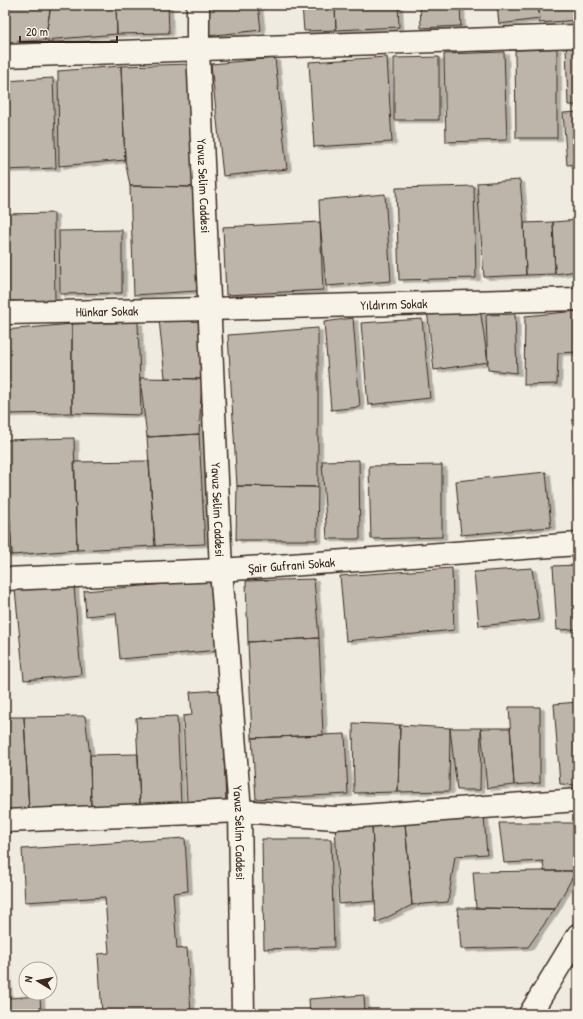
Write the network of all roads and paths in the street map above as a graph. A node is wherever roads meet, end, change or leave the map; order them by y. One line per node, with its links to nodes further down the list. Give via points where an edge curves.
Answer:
1 (198, 5): 3 (street, Yavuz Selim Caddesi)
2 (578, 36): 3 (street)
3 (198, 50): 4 (street); 6 (street, Yavuz Selim Caddesi)
4 (5, 56)
5 (578, 299): 6 (street, Yıldırım Sokak)
6 (209, 309): 7 (street, Hünkar Sokak); 9 (street, Yavuz Selim Caddesi)
7 (5, 312)
8 (578, 544): 9 (street, Şair Gufrani Sokak)
9 (222, 570): 10 (street, Şair Gufrani Sokak); 12 (street, Yavuz Selim Caddesi)
10 (5, 580)
11 (578, 800): 12 (street, via 335,818)
12 (240, 811): 13 (street); 15 (street, Yavuz Selim Caddesi)
13 (5, 821)
14 (578, 937): 16 (street)
15 (243, 1014)
16 (530, 1014)

